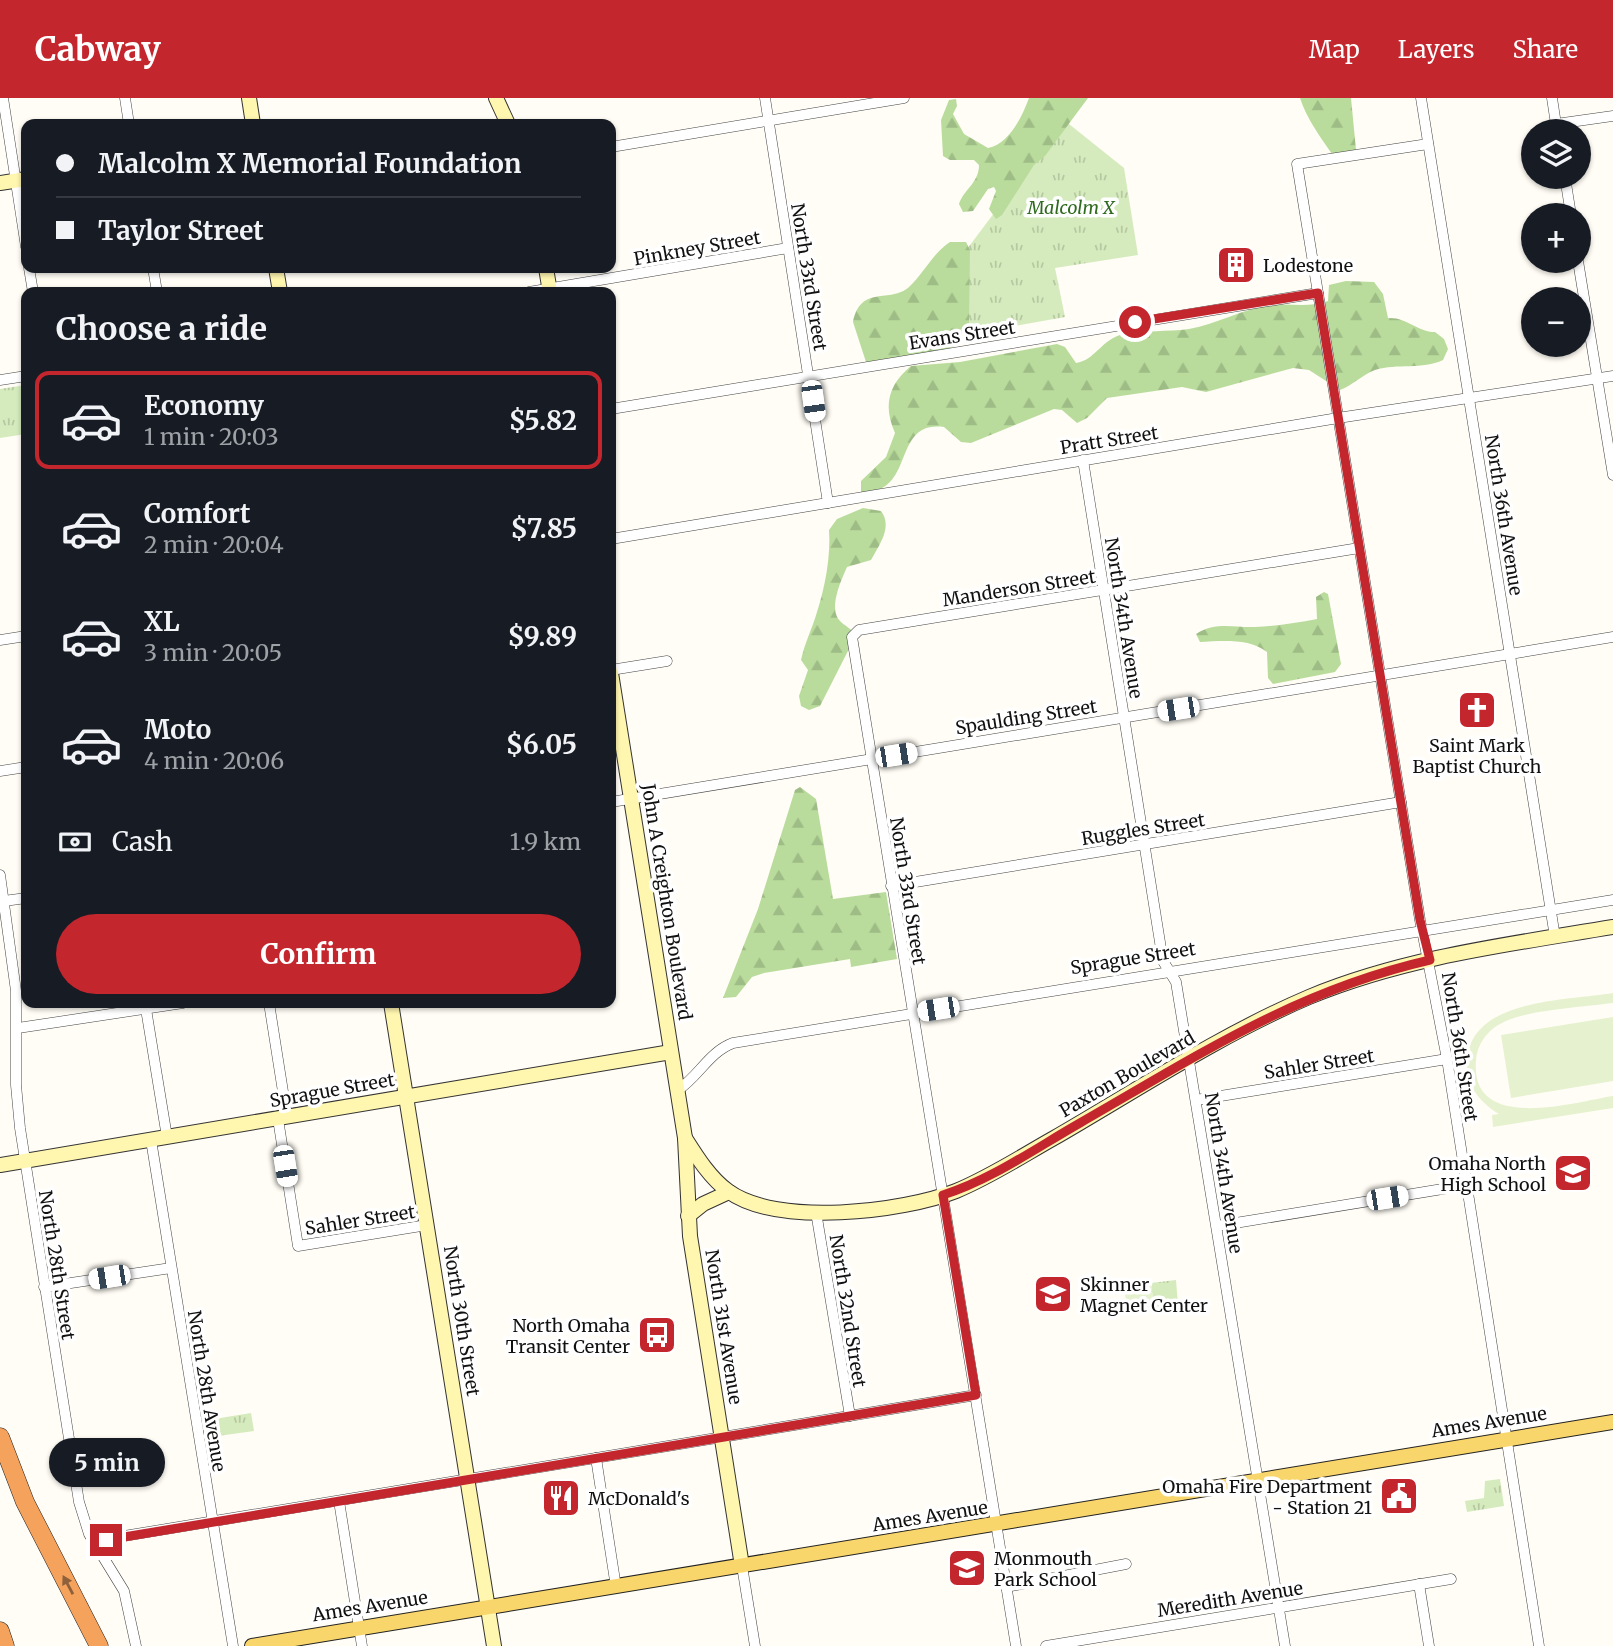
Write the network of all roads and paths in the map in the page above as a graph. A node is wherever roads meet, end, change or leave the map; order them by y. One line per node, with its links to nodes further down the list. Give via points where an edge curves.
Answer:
1 (3, 98): 18 (street)
2 (125, 98): 10 (street)
3 (249, 98): 11 (street)
4 (496, 98): 12 (street)
5 (765, 98): 14 (street, North 33rd Street)
6 (904, 98): 14 (street)
7 (1421, 98): 16 (street, North 36th Avenue)
8 (1552, 98): 13 (street)
9 (1613, 116): 15 (street)
10 (128, 119)
11 (253, 119)
12 (506, 119)
13 (1556, 119)
14 (769, 121): 17 (street); 20 (street, North 33rd Street)
15 (1591, 121)
16 (1428, 144): 23 (street, North 36th Street, via 1297,164); 29 (street, North 36th Avenue)
17 (616, 146)
18 (21, 180): 19 (street)
19 (0, 183)
20 (788, 248): 22 (street, Pinkney Street); 24 (street, North 33rd Street)
21 (1580, 273): 27 (street)
22 (571, 287)
23 (1318, 293): 24 (street, Evans Street); 31 (street, North 36th Street)
24 (809, 376): 30 (street, Evans Street); 34 (street, North 33rd Street)
25 (1613, 376): 27 (street, Pratt Street)
26 (21, 377): 28 (street)
27 (1598, 379): 29 (street, Pratt Street); 33 (street)
28 (0, 380)
29 (1469, 398): 31 (street, Pratt Street); 42 (street, North 36th Avenue)
30 (616, 408)
31 (1338, 418): 32 (street, Pratt Street); 36 (street, North 36th Street)
32 (1083, 460): 34 (street, Pratt Street); 37 (street, North 34th Avenue)
33 (1613, 475)
34 (828, 503): 35 (street, Pratt Street)
35 (616, 538)
36 (1359, 548): 37 (street, Manderson Street); 45 (street, North 36th Street)
37 (1104, 590): 39 (street, Manderson Street, via 859,630); 47 (street, North 34th Avenue)
38 (21, 637): 41 (street)
39 (852, 637): 48 (street, North 33rd Street)
40 (1613, 637): 42 (street, Spaulding Street)
41 (0, 640)
42 (1510, 653): 45 (street, Spaulding Street); 60 (street, North 36th Avenue)
43 (667, 661): 44 (street)
44 (616, 670)
45 (1380, 674): 47 (street, Spaulding Street); 53 (street, North 36th Street)
46 (616, 703): 51 (street, John A Creighton Boulevard)
47 (1124, 718): 48 (street, Spaulding Street); 54 (street, North 34th Avenue)
48 (871, 759): 51 (street, Spaulding Street); 56 (street, North 33rd Street)
49 (21, 768): 50 (street)
50 (0, 771)
51 (631, 798): 52 (street, Spaulding Street); 72 (street, John A Creighton Boulevard)
52 (616, 801)
53 (1401, 803): 54 (street, Ruggles Street); 62 (street, North 36th Street)
54 (1144, 845): 56 (street, Ruggles Street); 65 (street, North 34th Avenue, via 1163,961)
55 (0, 875): 59 (street, North 28th Street)
56 (891, 886): 70 (street, North 33rd Street)
57 (21, 899): 59 (street)
58 (1613, 900): 60 (street, Sprague Street)
59 (4, 901): 71 (street, North 28th Street)
60 (1550, 909): 62 (street, Sprague Street); 63 (street, North 36th Avenue)
61 (1613, 927): 63 (street, Paxton Boulevard)
62 (1423, 930): 64 (street, North 36th Street); 65 (street, Sprague Street)
63 (1555, 937): 64 (street, Paxton Boulevard)
64 (1430, 960): 73 (street, North 36th Street); 74 (street, Paxton Boulevard, via 1311,997)
65 (1169, 972): 70 (street, Sprague Street); 74 (street, North 34th Avenue, via 1176,982)
66 (134, 1008): 71 (street)
67 (146, 1008): 79 (street)
68 (270, 1008): 78 (street)
69 (392, 1008): 76 (street, North 30th Street)
70 (912, 1014): 75 (street, Sprague Street, via 733,1042); 86 (street, North 33rd Street)
71 (18, 1028): 82 (street, North 28th Street, via 16,1094)
72 (671, 1052): 75 (street, John A Creighton Boulevard); 76 (street, Sprague Street)
73 (1447, 1059): 77 (street, Sahler Street); 84 (street, North 36th Street)
74 (1189, 1060): 77 (street, North 34th Avenue); 86 (street, Paxton Boulevard, via 1001,1168)
75 (678, 1090): 80 (street, John A Creighton Boulevard)
76 (407, 1097): 78 (street, Sprague Street); 89 (street, North 30th Street)
77 (1196, 1100): 90 (street, North 34th Avenue)
78 (283, 1118): 79 (street, Sprague Street); 89 (street, Sahler Street, via 298,1246)
79 (167, 1137): 81 (street, Sprague Street)
80 (685, 1138): 85 (street, Paxton Boulevard); 88 (street, North 31st Avenue)
81 (151, 1140): 82 (street, Sprague Street); 91 (street, North 28th Avenue)
82 (24, 1161): 83 (street, Sprague Street); 92 (street, North 28th Street)
83 (0, 1165)
84 (1467, 1185): 90 (street); 98 (street, North 36th Street)
85 (729, 1192): 87 (street, Paxton Boulevard, via 771,1207); 88 (street, via 703,1203)
86 (943, 1195): 87 (street, Paxton Boulevard, via 904,1204); 93 (street, North 33rd Street)
87 (816, 1212): 94 (street, North 32nd Street)
88 (688, 1216): 97 (street, North 31st Avenue)
89 (427, 1225): 100 (street, North 30th Street)
90 (1217, 1226): 101 (street, North 34th Avenue)
91 (171, 1268): 92 (street); 103 (street, North 28th Avenue)
92 (44, 1287): 105 (street, North 28th Street, via 79,1502)
93 (976, 1395): 94 (street); 104 (street, North 33rd Street)
94 (849, 1416): 97 (street)
95 (1613, 1422): 98 (main road, Ames Avenue)
96 (0, 1437): 117 (highway, one-way to 96, via 22,1495)
97 (722, 1437): 99 (street); 107 (street, North 31st Avenue)
98 (1507, 1439): 101 (main road, Ames Avenue); 128 (street, North 36th Street)
99 (596, 1458): 100 (street); 110 (street)
100 (468, 1480): 102 (street); 112 (street, North 30th Street)
101 (1258, 1481): 104 (main road, Ames Avenue); 113 (street, North 34th Avenue)
102 (339, 1501): 103 (street); 114 (street)
103 (212, 1522): 105 (street); 119 (street, North 28th Avenue)
104 (996, 1524): 107 (main road, Ames Avenue); 111 (street, North 33rd Street)
105 (95, 1545): 118 (street, North 28th Street, via 124,1591)
106 (1126, 1564): 111 (street)
107 (742, 1566): 110 (main road, Ames Avenue); 123 (street, North 31st Avenue)
108 (1451, 1579): 109 (street, Meredith Avenue)
109 (1419, 1584): 113 (street, Meredith Avenue); 127 (street)
110 (616, 1587): 112 (main road, Ames Avenue)
111 (1006, 1587): 124 (street, North 33rd Street)
112 (488, 1607): 114 (main road, Ames Avenue); 122 (street, North 30th Street)
113 (1279, 1607): 125 (street, Meredith Avenue); 126 (street, North 34th Avenue)
114 (359, 1627): 120 (main road, Ames Avenue); 121 (street)
115 (0, 1631): 116 (highway)
116 (5, 1646)
117 (99, 1646)
118 (136, 1646)
119 (233, 1646)
120 (252, 1646)
121 (362, 1646)
122 (494, 1646)
123 (755, 1646)
124 (1016, 1646)
125 (1046, 1646)
126 (1285, 1646)
127 (1429, 1646)
128 (1539, 1646)

